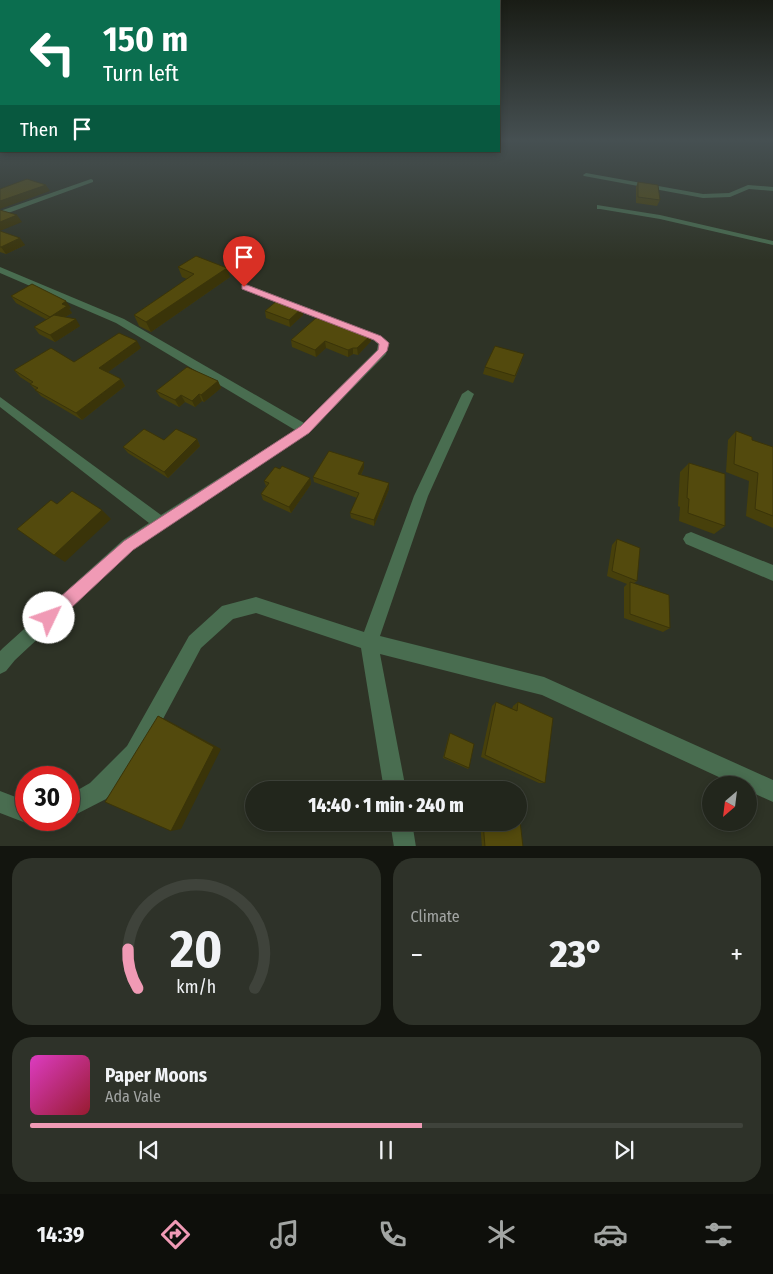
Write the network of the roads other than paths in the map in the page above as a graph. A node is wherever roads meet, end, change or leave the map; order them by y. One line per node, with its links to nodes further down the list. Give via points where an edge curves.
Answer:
1 (617, 180): 3 (street, via 703,196 730,195 748,187)
2 (91, 182): 5 (street)
3 (773, 189)
4 (600, 207): 6 (street)
5 (0, 214)
6 (773, 243)
7 (0, 270): 11 (street, via 120,321)
8 (244, 287): 11 (street, via 384,343 382,351)
9 (468, 394): 15 (street, via 420,496)
10 (0, 401): 12 (street)
11 (305, 430): 12 (street)
12 (160, 523): 16 (street, via 128,545)
13 (692, 539): 14 (street)
14 (773, 573)
15 (369, 642): 17 (street); 18 (street, via 544,686); 19 (street, via 256,605 228,612 195,642 134,753 98,790)
16 (0, 665)
17 (393, 781)
18 (773, 791)
19 (80, 801)
20 (0, 802): 21 (street)
21 (15, 808)
22 (402, 831): 23 (street)
23 (405, 846)

